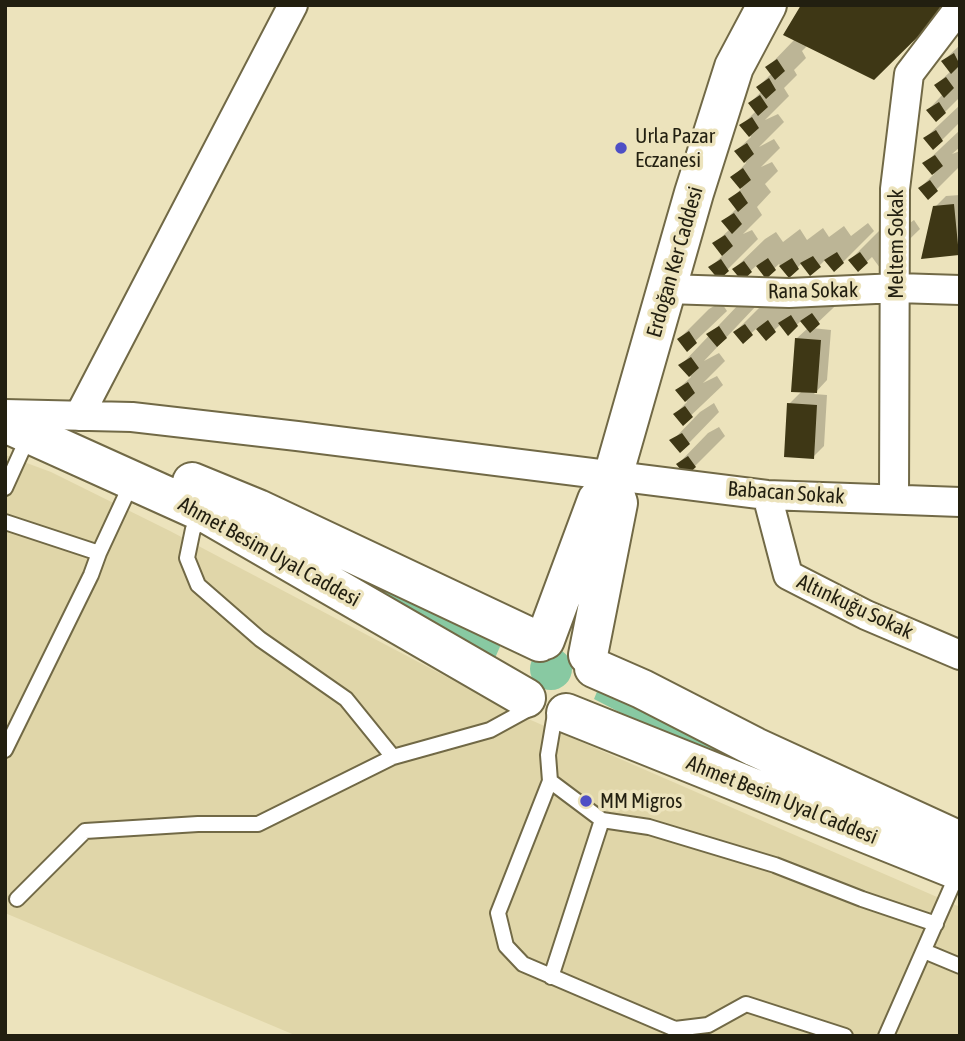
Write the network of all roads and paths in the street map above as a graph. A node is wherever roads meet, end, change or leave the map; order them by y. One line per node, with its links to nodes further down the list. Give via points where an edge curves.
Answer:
1 (293, 5): 7 (street)
2 (767, 5): 5 (main road, Erdoğan Ker Caddesi, via 734,67)
3 (960, 7): 4 (street, Meltem Sokak, via 909,74 895,189)
4 (897, 288): 5 (street, Rana Sokak, via 789,293); 6 (street, Rana Sokak); 13 (street, Meltem Sokak)
5 (667, 289): 10 (main road, Erdoğan Ker Caddesi)
6 (960, 290)
7 (79, 416): 8 (street, Babacan Sokak); 10 (street, Babacan Sokak, via 269,432)
8 (11, 422): 9 (main road, Ahmet Besim Uyal Caddesi); 11 (lane); 18 (main road, Ahmet Besim Uyal Caddesi, via 114,450 258,509)
9 (133, 481): 15 (main road, Ahmet Besim Uyal Caddesi); 17 (lane)
10 (613, 481): 12 (street, Babacan Sokak); 18 (main road, Erdoğan Ker Caddesi, via 597,500); 20 (main road, Erdoğan Ker Caddesi, via 618,503)
11 (5, 488)
12 (767, 495): 13 (street, Babacan Sokak); 19 (street, Altınkuğu Sokak, via 788,575)
13 (894, 499): 14 (street, Babacan Sokak)
14 (960, 502)
15 (209, 515): 21 (main road, Ahmet Besim Uyal Caddesi); 23 (lane, via 193,529 187,558 198,585 260,639 346,699)
16 (5, 522): 17 (lane)
17 (99, 554): 22 (lane)
18 (543, 641): 20 (main road, via 569,640); 21 (main road, via 531,649 520,667 521,688)
19 (960, 656)
20 (591, 661): 21 (main road, via 594,680 585,701); 26 (main road, Ahmet Besim Uyal Caddesi)
21 (545, 708): 23 (lane, via 490,730); 24 (lane); 26 (main road, Ahmet Besim Uyal Caddesi)
22 (5, 750)
23 (393, 758): 27 (lane, via 258,824 85,831)
24 (550, 781): 25 (lane); 31 (lane, via 498,913 506,946 523,964)
25 (602, 820): 28 (lane, via 649,827 775,865); 31 (lane)
26 (959, 861): 28 (lane)
27 (17, 899)
28 (936, 924): 29 (lane)
29 (924, 951): 30 (lane); 33 (lane)
30 (960, 966)
31 (551, 977): 32 (lane, via 676,1029 708,1025 746,1004)
32 (845, 1036)
33 (886, 1036)

